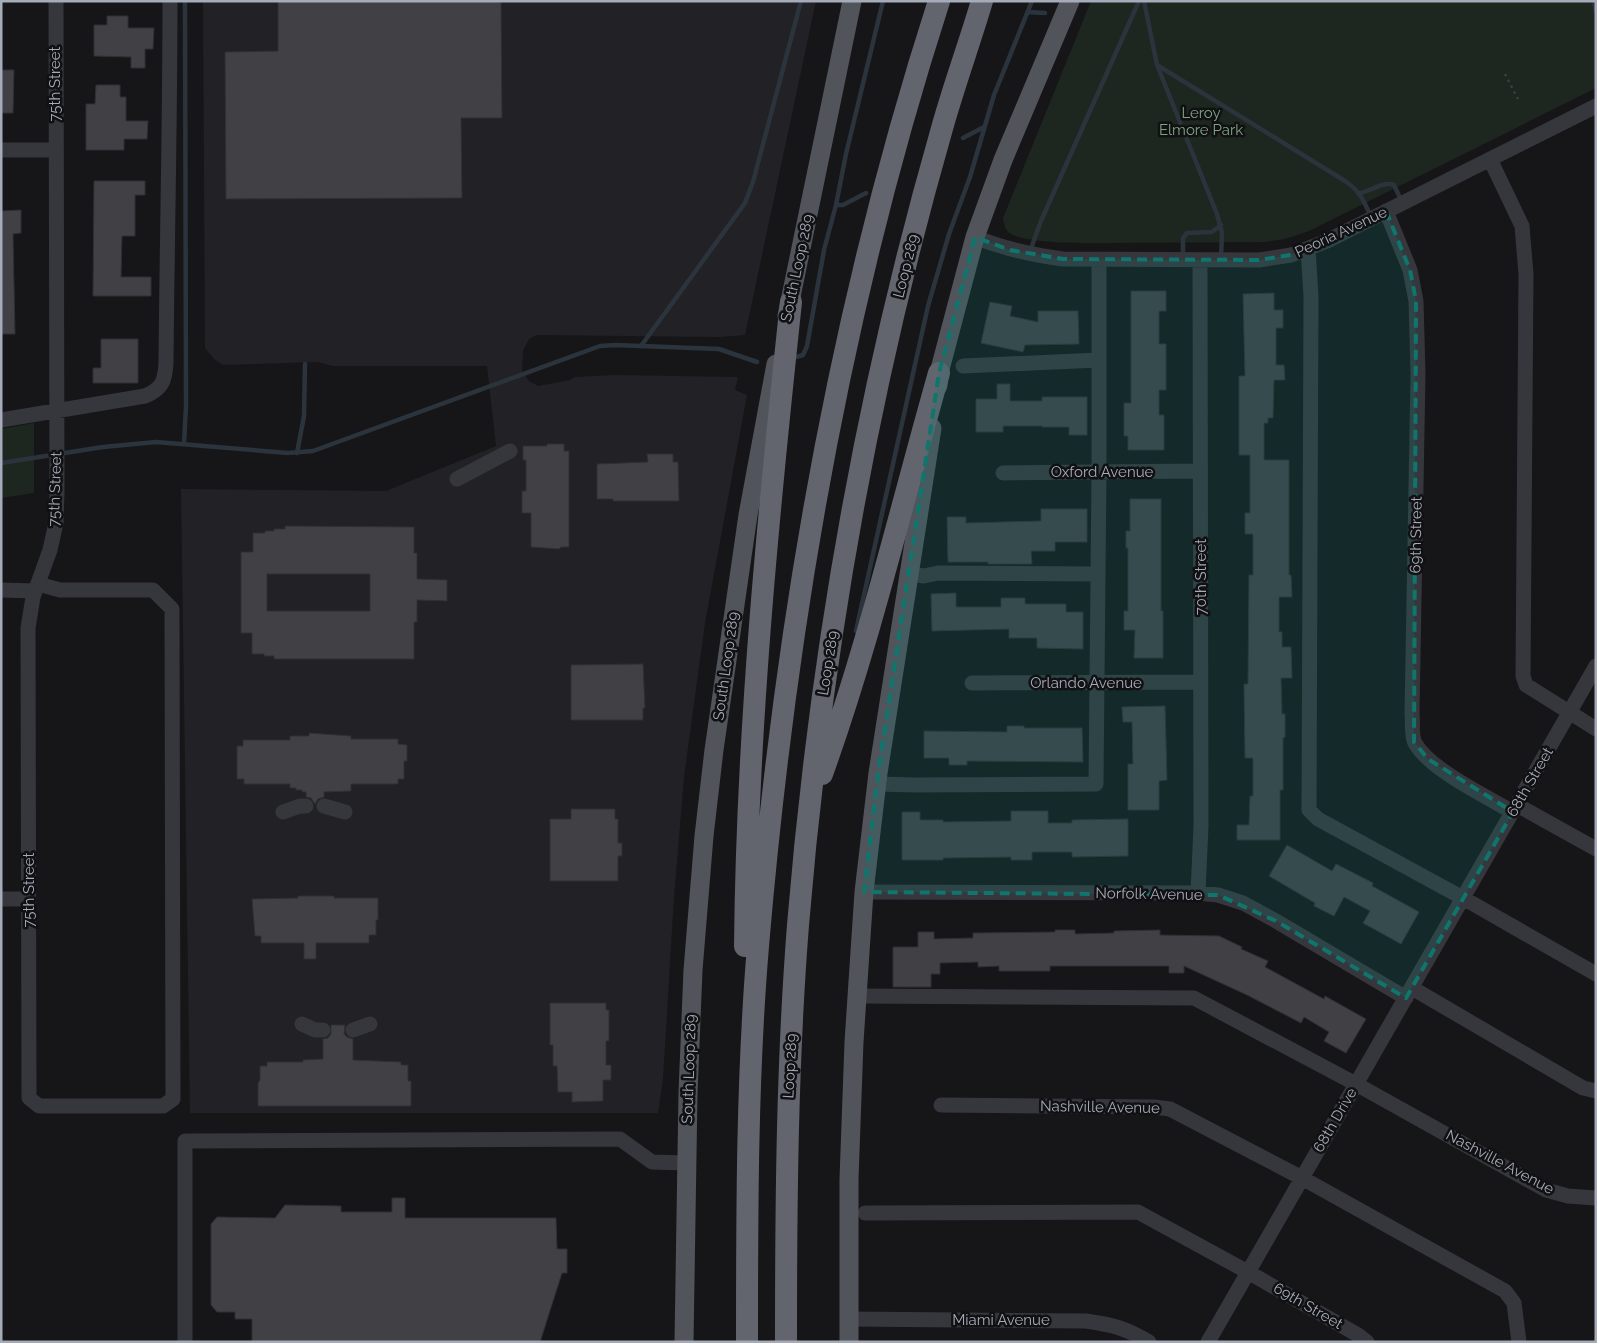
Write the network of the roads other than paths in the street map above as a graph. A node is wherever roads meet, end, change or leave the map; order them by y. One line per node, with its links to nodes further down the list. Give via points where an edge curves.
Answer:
1 (56, 1): 9 (street, 75th Street)
2 (170, 1): 20 (street, via 165,375 156,392 145,396)
3 (852, 1): 16 (main road, South Loop 289)
4 (939, 1): 55 (highway, via 894,153 857,300 818,486 784,694)
5 (982, 1): 43 (highway, Loop 289, via 941,130 862,462 824,684)
6 (1070, 1): 12 (main road, via 1003,160)
7 (1596, 106): 10 (street, Peoria Avenue)
8 (1, 150): 9 (street)
9 (55, 150): 20 (street, 75th Street)
10 (1490, 159): 11 (street, Peoria Avenue); 35 (street, via 1522,226 1526,274 1523,676 1526,685)
11 (1386, 212): 13 (street, Peoria Avenue); 40 (street, 69th Street, via 1410,270 1416,301 1414,742 1428,760 1453,777)
12 (975, 237): 14 (street, Peoria Avenue, via 1034,256); 19 (main road)
13 (1308, 249): 15 (street, Peoria Avenue, via 1259,260); 47 (street, via 1311,296 1309,810 1318,819)
14 (1099, 259): 15 (street, Peoria Avenue); 17 (street)
15 (1200, 260): 24 (street, 70th Street)
16 (791, 302): 55 (highway, via 769,515 748,810 745,948); 61 (main road, South Loop 289, via 773,376 748,515 714,750 693,970)
17 (1099, 360): 18 (street); 23 (street)
18 (964, 366)
19 (939, 373): 27 (main road); 43 (highway, via 853,680)
20 (56, 410): 21 (street); 29 (street, 75th Street, via 56,522)
21 (1, 420)
22 (510, 451): 26 (street)
23 (1099, 472): 24 (street, Oxford Avenue); 25 (street, Oxford Avenue); 28 (street)
24 (1200, 472): 32 (street, 70th Street)
25 (1003, 473)
26 (457, 479)
27 (910, 574): 28 (street); 37 (main road)
28 (1098, 574): 34 (street)
29 (36, 587): 30 (street); 49 (street, 75th Street, via 28,628); 49 (street, 75th Street, via 153,590 172,609 173,1100 163,1106 39,1106 29,1098)
30 (1, 590)
31 (1596, 666): 35 (street, 68th Street)
32 (1201, 682): 34 (street, Orlando Avenue); 46 (street, 70th Street)
33 (972, 683): 34 (street, Orlando Avenue)
34 (1097, 683): 37 (street, via 1096,784)
35 (1570, 712): 36 (street); 40 (street, 68th Street)
36 (1596, 728)
37 (877, 784): 45 (main road)
38 (306, 806): 41 (street)
39 (324, 806): 42 (street)
40 (1515, 808): 44 (street, 69th Street); 47 (street, 68th Street)
41 (283, 812)
42 (345, 812)
43 (808, 813): 70 (highway, Loop 289, via 788,1105)
44 (1596, 849)
45 (864, 892): 46 (street, Norfolk Avenue); 52 (main road)
46 (1198, 893): 51 (street, Norfolk Avenue, via 1243,903)
47 (1463, 898): 50 (street); 51 (street, 68th Drive)
48 (1, 899): 49 (street)
49 (29, 899)
50 (1596, 974)
51 (1409, 993): 58 (street, 68th Drive); 59 (street, Norfolk Avenue, via 1582,1088)
52 (857, 996): 58 (street, Nashville Avenue, via 1194,998); 66 (main road, via 849,1180)
53 (302, 1024): 56 (street)
54 (370, 1024): 57 (street)
55 (753, 1026): 69 (highway, via 748,1132)
56 (323, 1030)
57 (353, 1030)
58 (1356, 1084): 62 (street, 68th Drive); 63 (street, Nashville Avenue, via 1546,1190)
59 (1596, 1091)
60 (941, 1106): 62 (street, Nashville Avenue, via 1170,1109)
61 (686, 1163): 67 (street, via 652,1162 620,1139 184,1141); 68 (main road, South Loop 289)
62 (1302, 1178): 65 (street, 68th Drive); 75 (street, Nashville Avenue, via 1505,1291 1514,1303)
63 (1596, 1198)
64 (865, 1213): 65 (street, 69th Street, via 1138,1212)
65 (1248, 1272): 73 (street, 68th Drive); 74 (street, 69th Street)
66 (849, 1319): 71 (main road); 72 (street, Miami Avenue, via 1086,1321 1127,1330)
67 (185, 1342)
68 (684, 1342)
69 (747, 1342)
70 (786, 1342)
71 (849, 1342)
72 (1149, 1342)
73 (1208, 1342)
74 (1367, 1342)
75 (1519, 1342)

